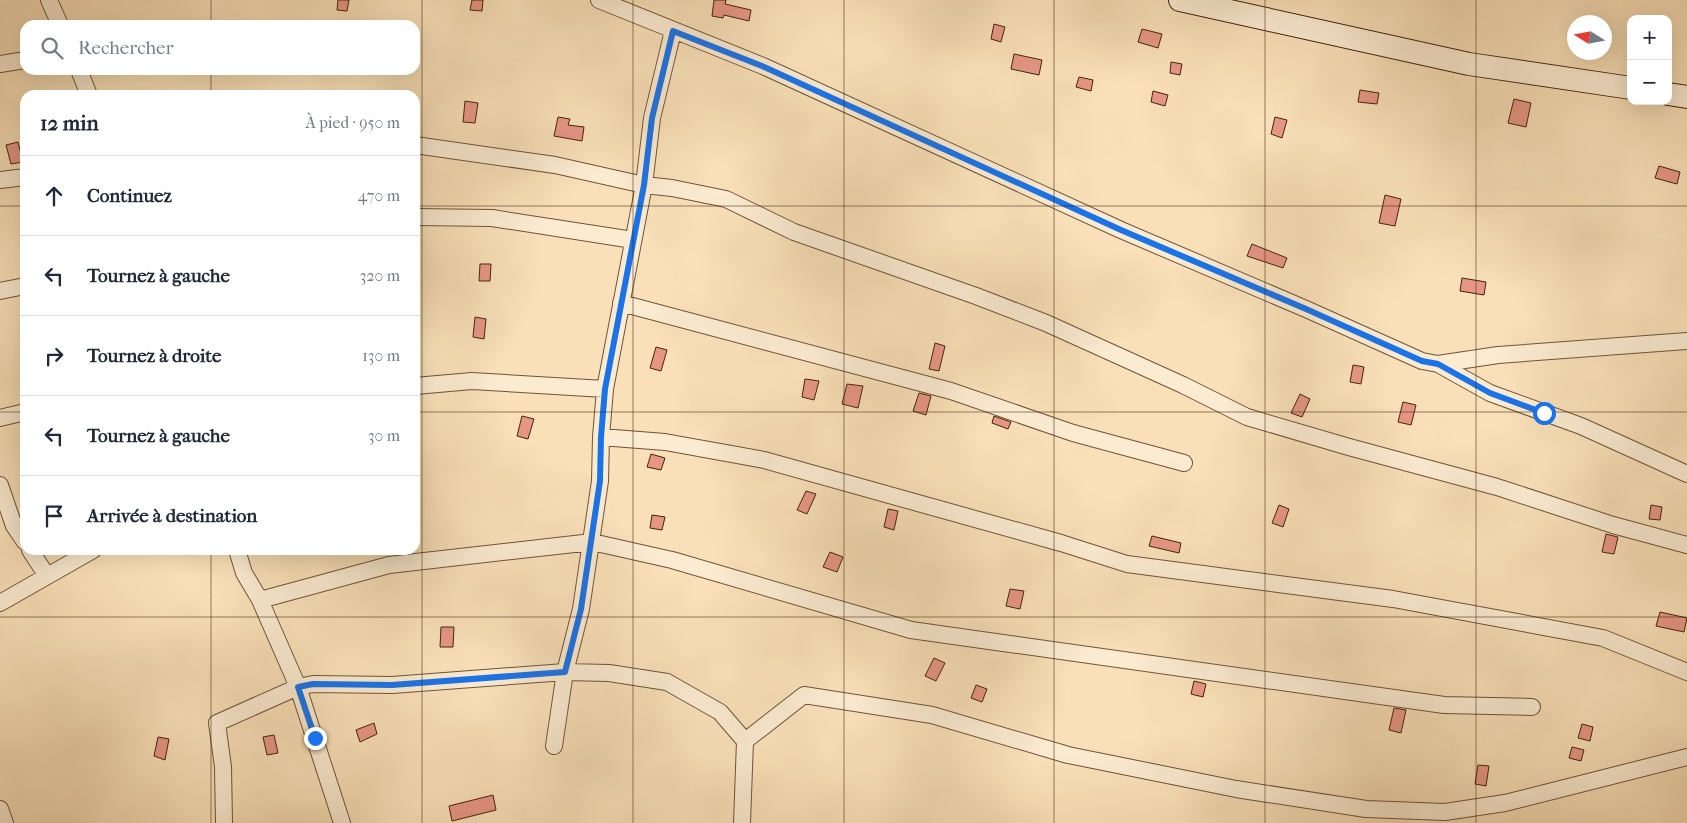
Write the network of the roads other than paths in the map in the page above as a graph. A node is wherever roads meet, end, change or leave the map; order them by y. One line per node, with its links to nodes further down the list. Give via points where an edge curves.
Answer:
1 (50, 0): 4 (street)
2 (599, 0): 5 (street)
3 (1180, 0): 9 (main road, via 1469,64)
4 (58, 20)
5 (673, 31): 16 (street, via 652,118); 23 (street, via 762,66 1121,230 1422,361)
6 (20, 61): 7 (street)
7 (0, 64)
8 (81, 75): 10 (street)
9 (1627, 87)
10 (88, 90)
11 (1672, 95): 12 (main road)
12 (1687, 97)
13 (420, 147): 16 (street, via 555,165)
14 (20, 178): 15 (street)
15 (0, 180)
16 (644, 185): 18 (street); 34 (street, via 726,200 794,232 976,296 1046,323 1247,417 1497,486 1613,525)
17 (420, 217): 18 (street, via 492,218)
18 (633, 240): 21 (street)
19 (20, 287): 20 (street)
20 (0, 291)
21 (620, 303): 25 (street); 29 (street, via 951,391 1073,433)
22 (1687, 341): 23 (street, via 1498,355)
23 (1438, 364): 30 (street, via 1490,393 1581,426)
24 (420, 386): 25 (street, via 472,381)
25 (605, 389): 28 (street)
26 (20, 413): 27 (street)
27 (0, 418)
28 (601, 437): 33 (street, via 600,481); 42 (street, via 665,442 764,460 1052,540 1126,564 1392,598 1602,638)
29 (1184, 463)
30 (1687, 474)
31 (0, 485): 32 (street)
32 (20, 535)
33 (592, 542): 39 (street, via 389,565); 41 (street, via 581,609); 44 (street, via 672,560 911,630 1444,705)
34 (1687, 545)
35 (33, 555): 38 (street)
36 (84, 555): 38 (street)
37 (239, 555): 39 (street)
38 (47, 576): 40 (street)
39 (260, 600): 43 (street)
40 (0, 603)
41 (565, 672): 43 (street, via 392,685 313,684); 45 (street, via 609,673 667,682 720,712); 46 (street)
42 (1687, 672)
43 (298, 687): 50 (street, via 217,723 223,767); 51 (street)
44 (1532, 707)
45 (745, 741): 47 (street, via 804,695 932,715 1068,755 1236,789 1366,809 1445,812 1505,803); 52 (street)
46 (554, 746)
47 (1687, 757)
48 (0, 809): 49 (street)
49 (5, 823)
50 (224, 823)
51 (342, 823)
52 (742, 823)

